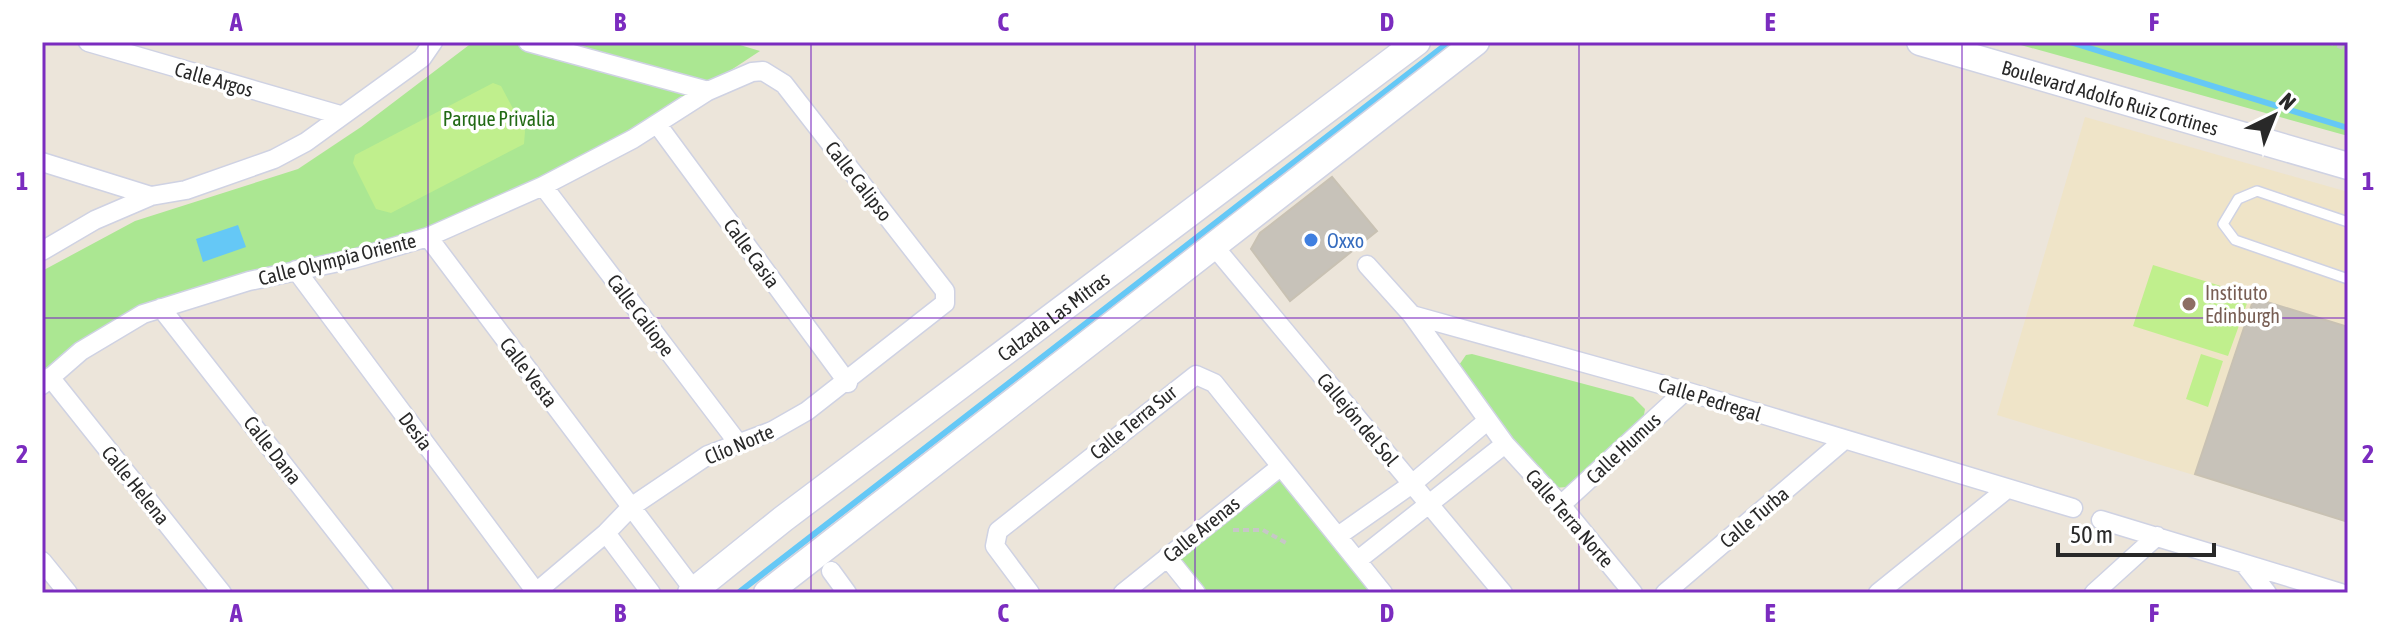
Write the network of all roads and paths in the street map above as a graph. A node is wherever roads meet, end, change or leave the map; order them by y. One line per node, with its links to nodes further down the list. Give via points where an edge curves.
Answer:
1 (88, 42): 11 (street, Calle Argos)
2 (433, 42): 11 (street, via 422,58)
3 (528, 42): 10 (street)
4 (1417, 42): 52 (main road, Calzada Las Mitras, via 795,510)
5 (1476, 42): 19 (main road, Calzada Las Mitras)
6 (1920, 42): 14 (main road, Boulevard Adolfo Ruiz Cortines)
7 (2328, 42): 8 (path)
8 (2348, 50)
9 (763, 71): 10 (street, Calle Olympia Oriente); 24 (street, Calle Calipso, via 784,84)
10 (708, 91): 12 (street, Calle Olympia Oriente)
11 (340, 115): 16 (street, via 274,159 186,190)
12 (657, 124): 15 (street, Calle Olympia Oriente); 28 (street, Calle Casia)
13 (42, 162): 16 (street)
14 (2348, 166)
15 (543, 186): 18 (street, Calle Olympia Oriente); 32 (street, Calle Caliope)
16 (151, 196): 20 (street)
17 (2348, 222): 23 (lane, via 2257,191 2238,199 2223,224 2235,240)
18 (428, 237): 22 (street, Calle Olympia Oriente); 39 (street, Calle Vesta)
19 (1213, 245): 35 (street, Callejón del Sol); 58 (main road, Calzada Las Mitras)
20 (42, 251)
21 (1367, 265): 26 (street, Calle Terra Norte)
22 (296, 270): 25 (street, Calle Olympia Oriente); 56 (street, Desia)
23 (2348, 279)
24 (947, 299): 28 (street, Clío Norte)
25 (161, 308): 27 (street, Calle Olympia Oriente, via 116,329); 55 (street, Calle Dana)
26 (1412, 315): 29 (street, Calle Pedregal); 30 (street, Calle Terra Norte)
27 (46, 381): 54 (street, Calle Helena)
28 (848, 383): 32 (street, Clío Norte, via 772,431)
29 (1685, 391): 31 (street, Calle Pedregal); 37 (street, Calle Humus)
30 (1487, 421): 33 (street, Calle Terra Norte); 35 (street)
31 (1843, 441): 36 (street, Calle Pedregal); 66 (street, Calle Turba)
32 (738, 443): 39 (street, Clío Norte, via 708,455)
33 (1505, 444): 37 (street, Calle Terra Norte); 38 (street)
34 (1280, 467): 44 (street, Calle Terra Sur); 47 (street, Calle Arenas); 60 (street, Calle Terra Sur, via 1214,383 1202,375 1191,376 998,531 993,541 998,552)
35 (1412, 484): 38 (street, Callejón del Sol); 44 (street)
36 (2007, 489): 40 (street, Calle Pedregal); 67 (street)
37 (1561, 505): 65 (street, Calle Terra Norte)
38 (1429, 506): 48 (street); 64 (street, Callejón del Sol)
39 (631, 507): 43 (street, Clío Norte); 52 (street, Calle Vesta)
40 (2073, 508)
41 (2101, 520): 45 (street)
42 (1223, 532): 46 (path, via 1263,530)
43 (606, 533): 56 (street, Clío Norte); 57 (street)
44 (1338, 536): 48 (street, Calle Terra Sur)
45 (2157, 536): 50 (street); 68 (street)
46 (1288, 544)
47 (1167, 557): 61 (street, Calle Arenas); 62 (street)
48 (1358, 560): 63 (street, Calle Terra Sur)
49 (42, 561): 53 (street)
50 (2245, 565): 69 (street); 70 (street)
51 (831, 571): 59 (street)
52 (694, 592)
53 (68, 593)
54 (222, 593)
55 (384, 593)
56 (536, 593)
57 (651, 593)
58 (767, 593)
59 (847, 593)
60 (1030, 593)
61 (1123, 593)
62 (1196, 593)
63 (1383, 593)
64 (1503, 593)
65 (1633, 593)
66 (1665, 593)
67 (1878, 593)
68 (2094, 593)
69 (2267, 593)
70 (2341, 593)

